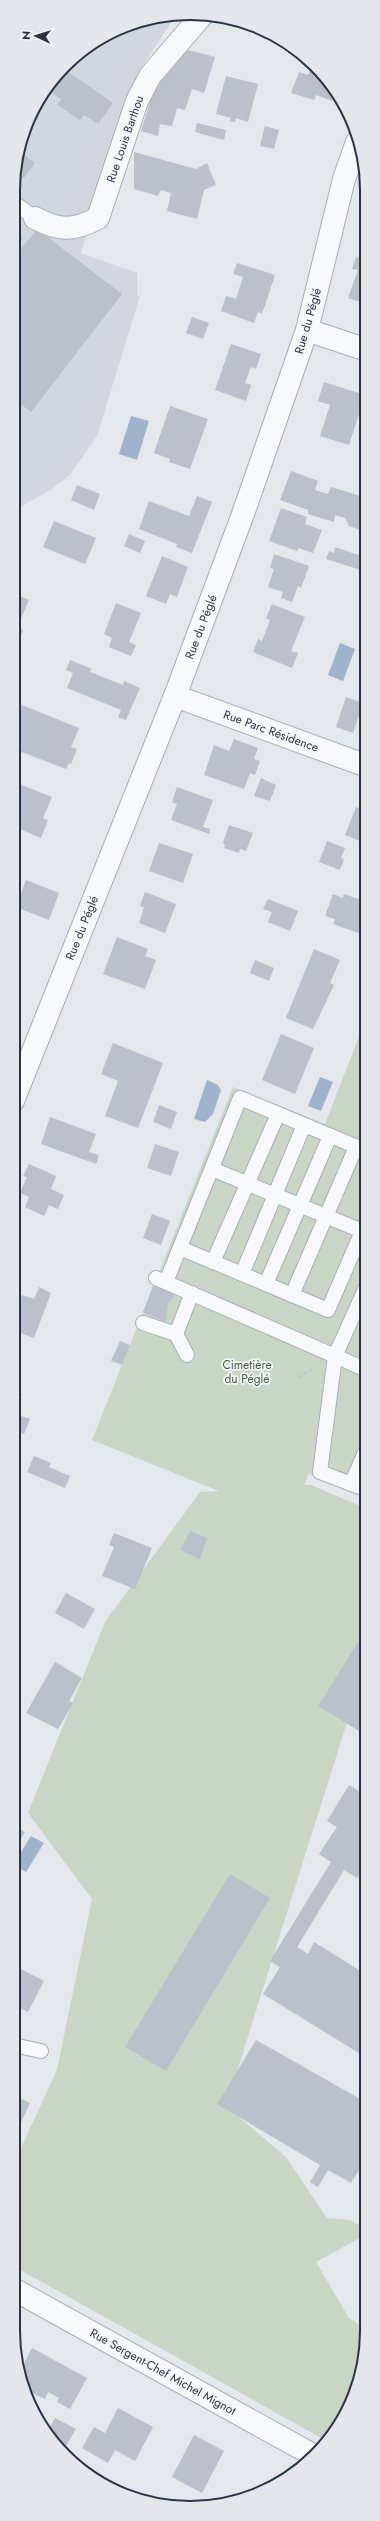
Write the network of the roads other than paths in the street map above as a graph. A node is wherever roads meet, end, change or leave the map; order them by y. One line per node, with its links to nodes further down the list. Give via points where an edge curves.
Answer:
1 (194, 20): 4 (street, Rue Louis Barthou, via 150,76 137,101 98,218 84,225 67,228 49,226)
2 (355, 149): 5 (street, Rue du Péglé, via 344,179)
3 (20, 207): 4 (lane)
4 (35, 218)
5 (307, 330): 6 (street); 7 (street, Rue du Péglé)
6 (360, 348)
7 (176, 696): 8 (street, Rue Parc Résidence); 9 (street, Rue du Péglé)
8 (360, 763)
9 (20, 1084)
10 (278, 1114): 11 (lane); 15 (lane, via 240,1098); 16 (lane)
11 (304, 1125): 12 (lane); 17 (lane)
12 (330, 1136): 13 (lane); 18 (lane)
13 (360, 1149)
14 (360, 1151): 19 (lane)
15 (212, 1169): 16 (lane); 22 (lane)
16 (247, 1184): 17 (lane); 23 (lane)
17 (275, 1195): 18 (lane); 24 (lane)
18 (300, 1206): 19 (lane); 25 (lane)
19 (326, 1216): 20 (lane); 27 (lane)
20 (360, 1224)
21 (360, 1234): 27 (lane, via 328,1310)
22 (180, 1248): 23 (lane); 26 (lane, via 161,1280)
23 (213, 1262): 24 (lane)
24 (242, 1274): 25 (lane)
25 (266, 1284): 27 (lane)
26 (192, 1293): 30 (lane); 32 (lane)
27 (292, 1295)
28 (360, 1301): 32 (lane)
29 (143, 1323): 30 (lane)
30 (176, 1334): 31 (lane)
31 (187, 1355)
32 (336, 1356): 33 (lane); 35 (lane, via 320,1472)
33 (360, 1367)
34 (360, 1464): 35 (lane)
35 (351, 1484): 36 (lane)
36 (360, 1487)
37 (20, 2046): 38 (lane)
38 (41, 2051)
39 (20, 2293): 40 (street, Rue Sergent-Chef Michel Mignot)
40 (309, 2452)

